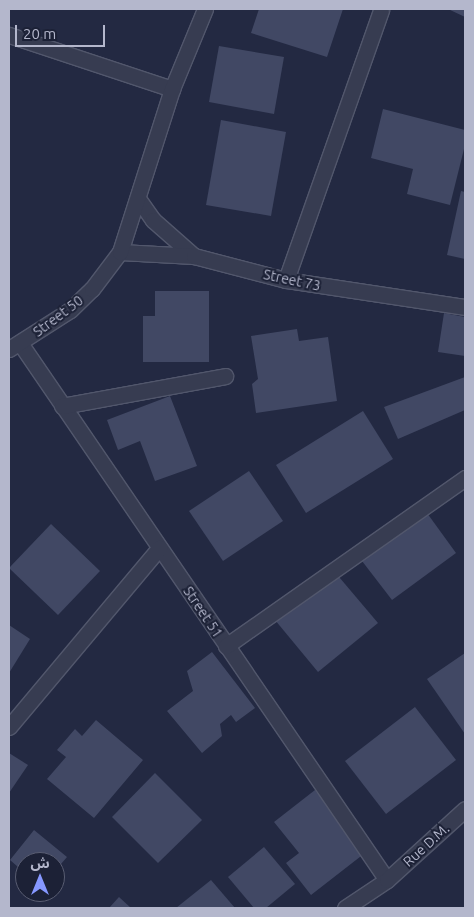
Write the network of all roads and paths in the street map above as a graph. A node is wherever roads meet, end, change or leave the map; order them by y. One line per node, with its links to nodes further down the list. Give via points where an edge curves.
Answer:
1 (205, 9): 4 (street, Street 50)
2 (381, 10): 8 (street)
3 (9, 35): 4 (street)
4 (172, 89): 5 (street, Street 50)
5 (139, 200): 6 (street, Street 50); 7 (street, via 153,220)
6 (120, 252): 7 (street, Street 73); 10 (street, Street 50, via 92,289 70,310)
7 (194, 256): 8 (street, Street 73)
8 (286, 280): 9 (street, Street 73)
9 (465, 307)
10 (14, 346): 12 (street, Street 51)
11 (225, 376): 12 (street)
12 (62, 406): 14 (street, Street 51)
13 (465, 478): 15 (street)
14 (159, 548): 15 (street, Street 51); 16 (street)
15 (226, 646): 18 (street, Street 51)
16 (9, 727)
17 (465, 809): 18 (street, Rue D.M.)
18 (387, 880): 19 (street, Rue D.M.)
19 (345, 908)

